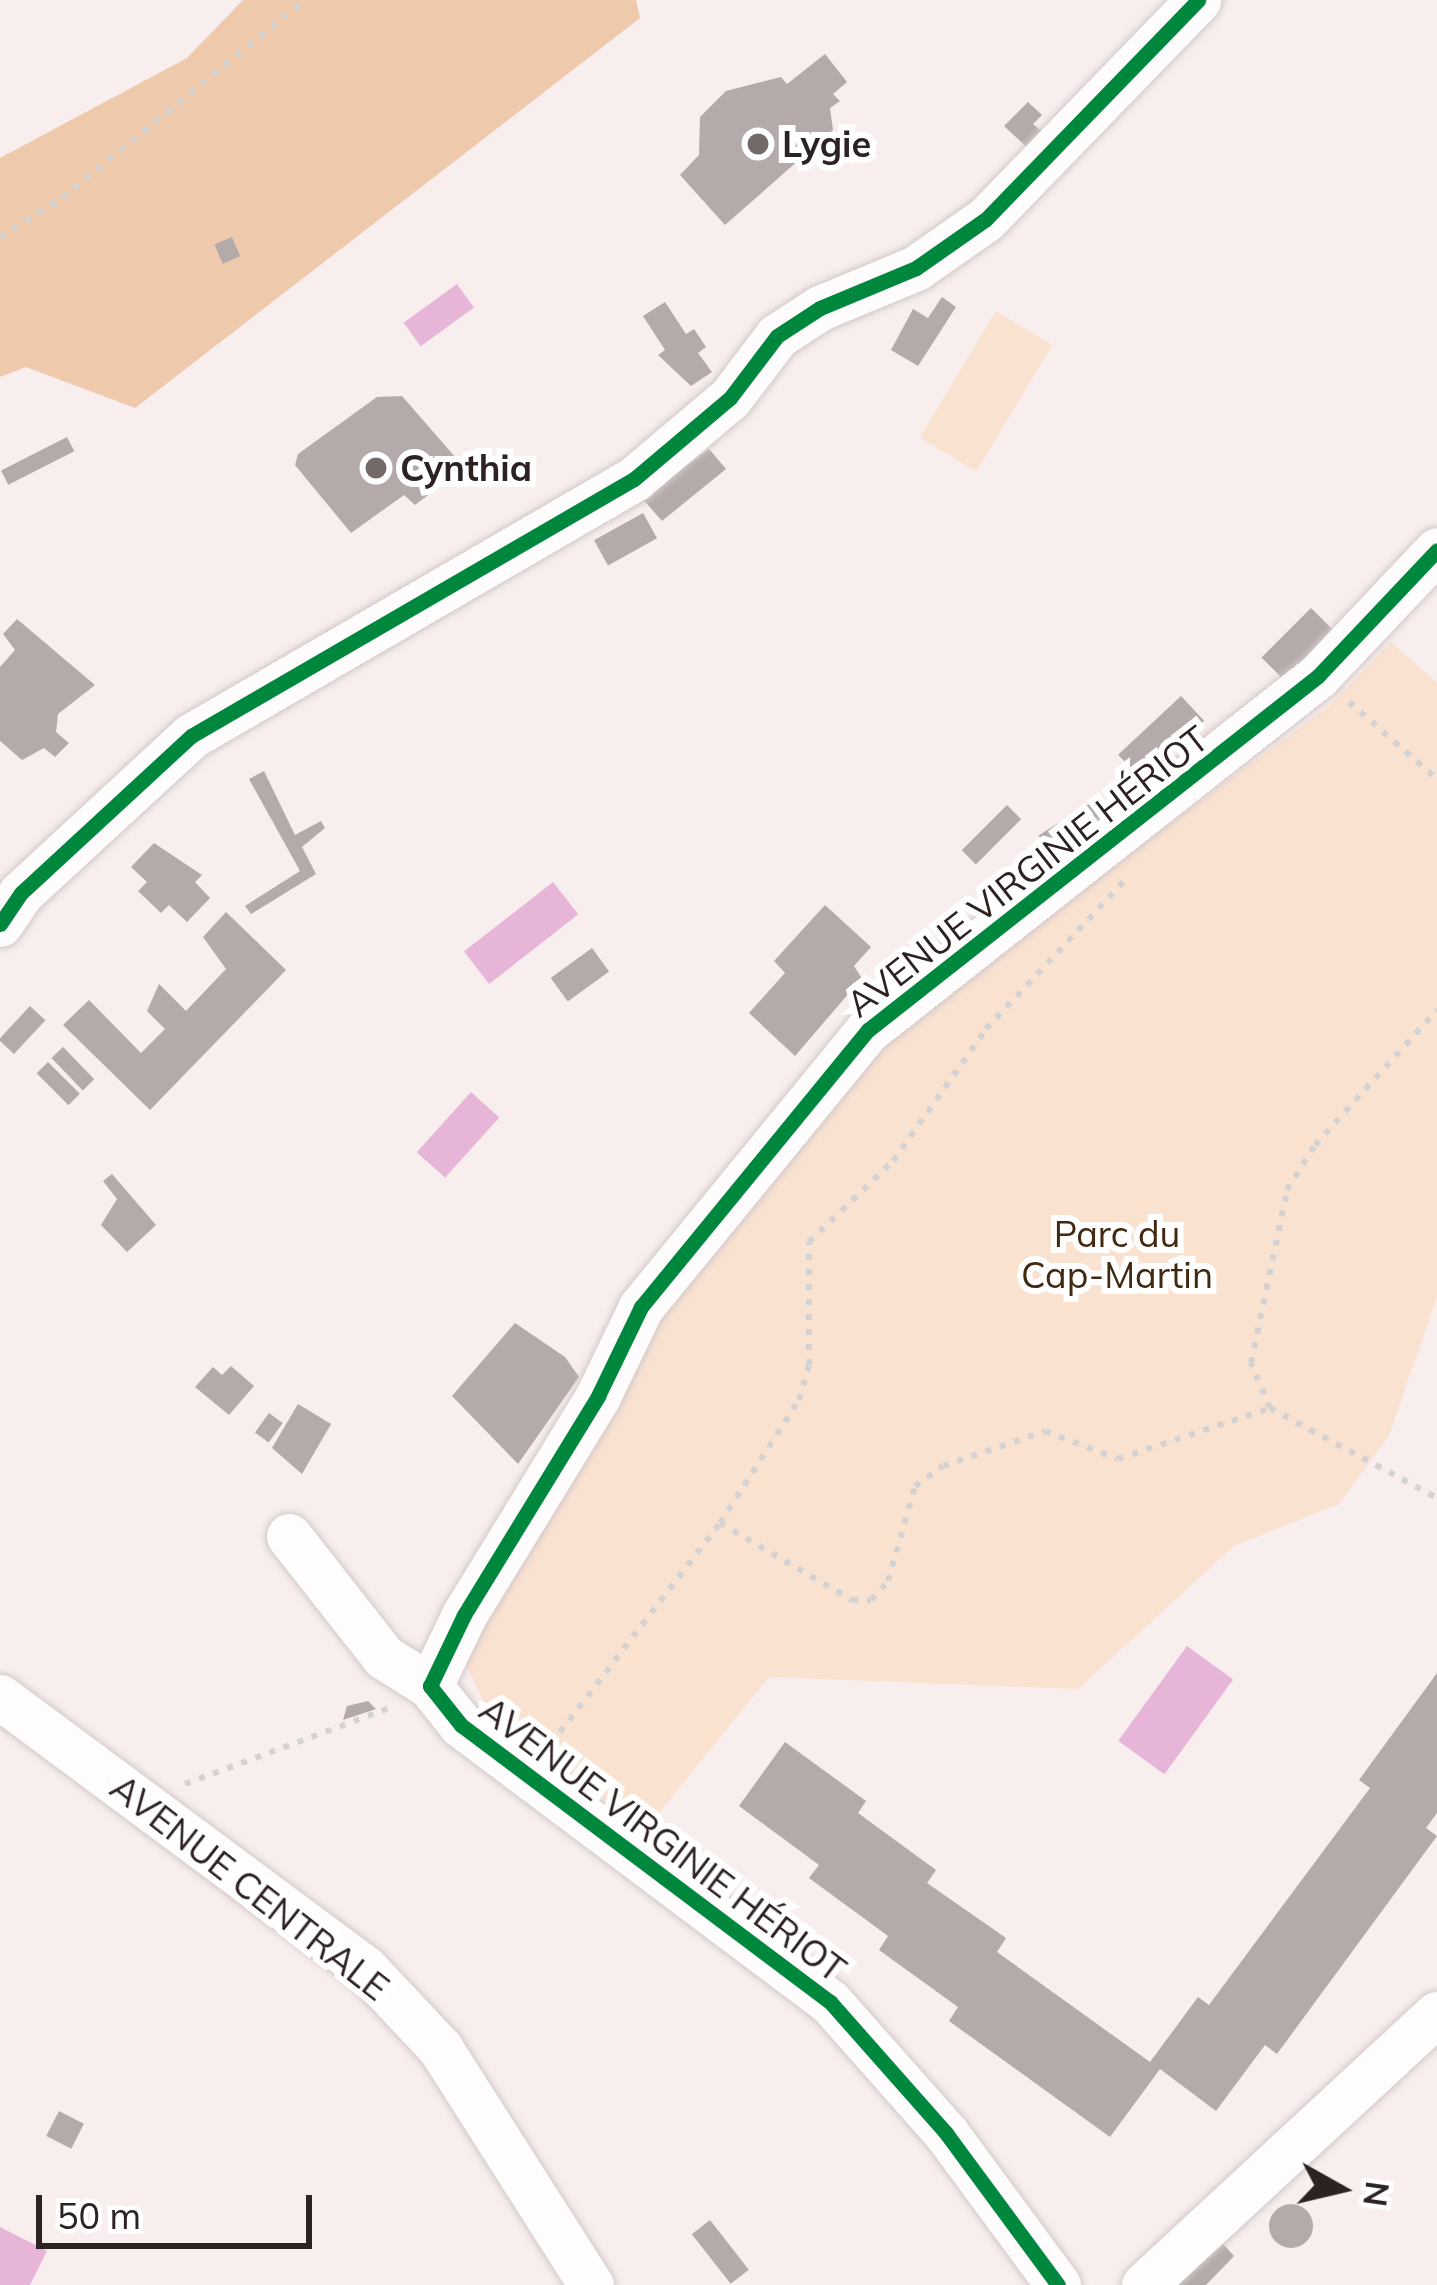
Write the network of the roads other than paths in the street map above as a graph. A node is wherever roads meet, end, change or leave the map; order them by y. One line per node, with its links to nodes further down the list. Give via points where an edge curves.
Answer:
1 (1198, 0): 3 (street, via 986,219 916,268 820,308 777,336 730,398 634,478 190,736 21,893)
2 (1437, 550): 5 (street, AVENUE VIRGINIE HÉRIOT, via 1318,676 1117,842 868,1030 656,1288)
3 (0, 924)
4 (290, 1536): 5 (street, via 384,1657)
5 (430, 1686): 9 (street, AVENUE VIRGINIE HÉRIOT, via 461,1725 830,2002 946,2133)
6 (0, 1697): 8 (street, AVENUE CENTRALE, via 365,1968 440,2048)
7 (1437, 2014): 10 (street)
8 (591, 2285)
9 (1058, 2285)
10 (1144, 2285)

